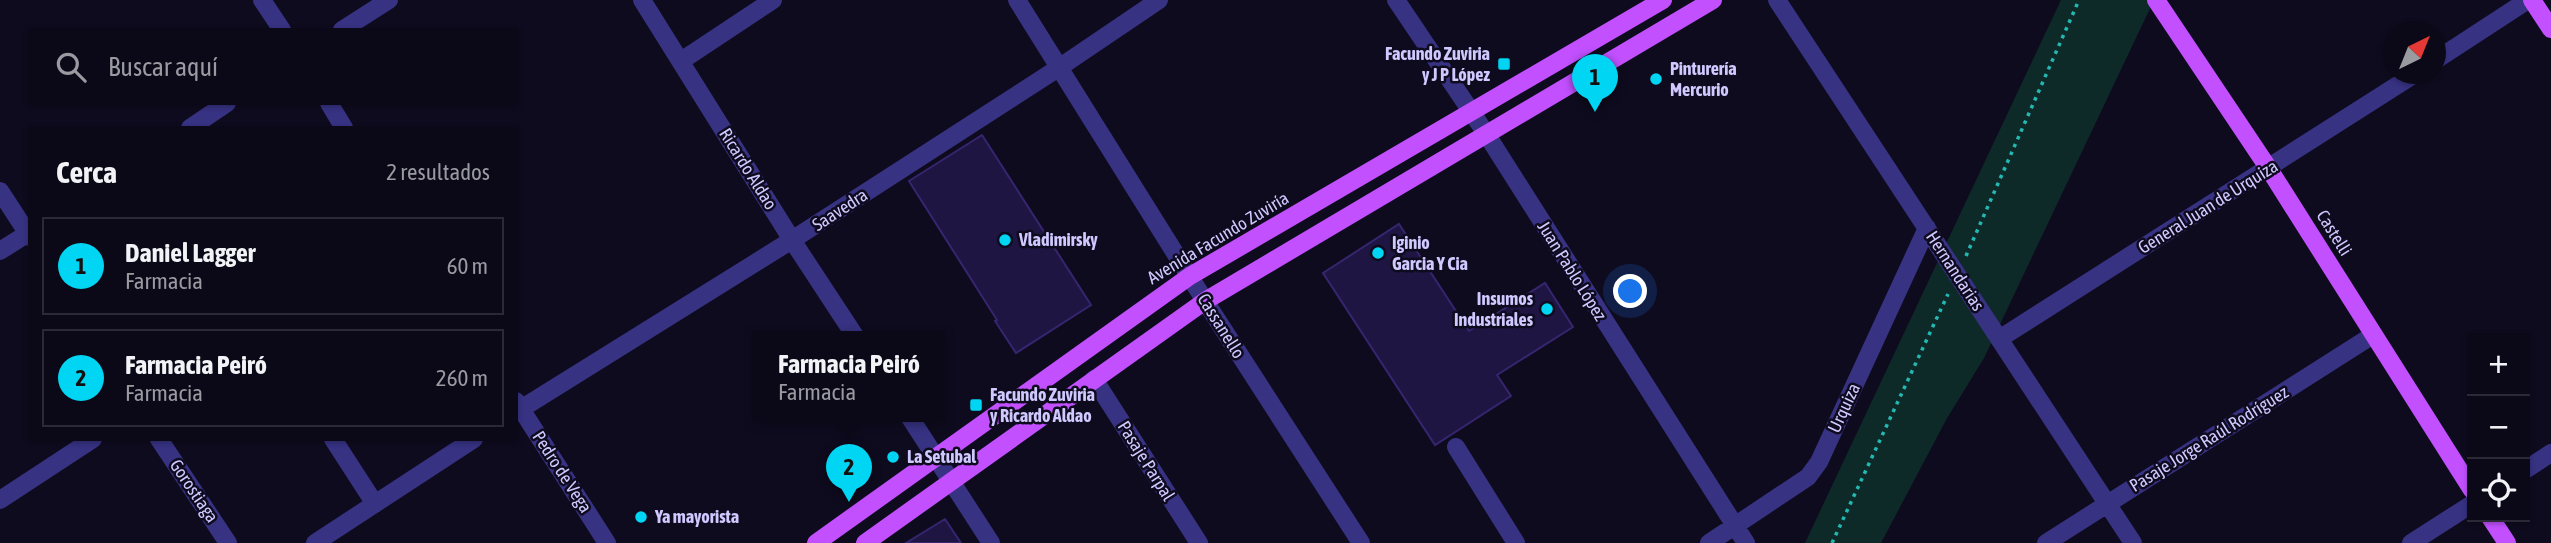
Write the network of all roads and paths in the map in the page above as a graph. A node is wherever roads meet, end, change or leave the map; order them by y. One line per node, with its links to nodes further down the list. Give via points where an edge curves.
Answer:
1 (262, 0): 13 (street)
2 (389, 0): 14 (street)
3 (642, 0): 17 (street, Ricardo Aldao)
4 (773, 0): 17 (street)
5 (1017, 0): 18 (street, Cassanello)
6 (1159, 0): 18 (street, Saavedra)
7 (1396, 0): 22 (street, Juan Pablo López)
8 (1663, 0): 22 (main road, Avenida Facundo Zuviría)
9 (1713, 0): 25 (main road)
10 (1777, 0): 28 (street, Hernandarias)
11 (2157, 0): 26 (main road, Castelli)
12 (2530, 0): 15 (main road); 16 (street)
13 (281, 28)
14 (345, 28)
15 (2551, 29)
16 (2446, 53)
17 (681, 61): 31 (street, Ricardo Aldao)
18 (1060, 67): 31 (street, Saavedra); 33 (street, Cassanello)
19 (2400, 84): 26 (street, General Juan de Urquiza)
20 (224, 105): 23 (street)
21 (330, 105): 24 (street)
22 (1471, 114): 25 (street, Juan Pablo López); 33 (main road, Avenida Facundo Zuviría)
23 (193, 126)
24 (343, 126)
25 (1487, 135): 34 (main road); 56 (street, Juan Pablo López)
26 (2269, 169): 36 (main road, Castelli); 37 (street, General Juan de Urquiza)
27 (0, 191): 29 (street)
28 (1927, 228): 37 (street, Hernandarias); 56 (street, Urquiza, via 1819,462 1808,477)
29 (28, 233)
30 (28, 235): 32 (street)
31 (792, 240): 35 (street, Ricardo Aldao); 39 (street, Saavedra)
32 (0, 251)
33 (1190, 276): 34 (street, Cassanello); 47 (main road, Avenida Facundo Zuviría)
34 (1205, 301): 38 (main road); 64 (street, Cassanello)
35 (852, 331)
36 (2372, 335): 50 (main road, Castelli); 52 (street, Pasaje Jorge Raúl Rodríguez)
37 (1999, 338): 52 (street, Hernandarias)
38 (1094, 379): 49 (main road); 63 (street, Pasaje Parpal)
39 (518, 407): 59 (street, Pedro de Vega)
40 (913, 422): 47 (street)
41 (90, 441): 51 (street)
42 (160, 441): 57 (street, Gorostiaga)
43 (334, 441): 53 (street)
44 (471, 441): 53 (street)
45 (1456, 447): 65 (street)
46 (2551, 453): 48 (street)
47 (935, 456): 49 (street); 60 (main road, Avenida Facundo Zuviría)
48 (2530, 467)
49 (951, 481): 61 (main road); 62 (street)
50 (2467, 482)
51 (0, 500)
52 (2107, 503): 68 (street, Pasaje Jorge Raúl Rodríguez); 69 (street, Hernandarias)
53 (375, 504): 58 (street)
54 (2467, 507): 70 (street)
55 (2493, 522): 71 (main road)
56 (1734, 527): 66 (street, Urquiza); 67 (street, Juan Pablo López)
57 (228, 543)
58 (315, 543)
59 (607, 543)
60 (816, 543)
61 (865, 543)
62 (990, 543)
63 (1199, 543)
64 (1361, 543)
65 (1516, 543)
66 (1709, 543)
67 (1746, 543)
68 (2046, 543)
69 (2133, 543)
70 (2411, 543)
71 (2507, 543)

